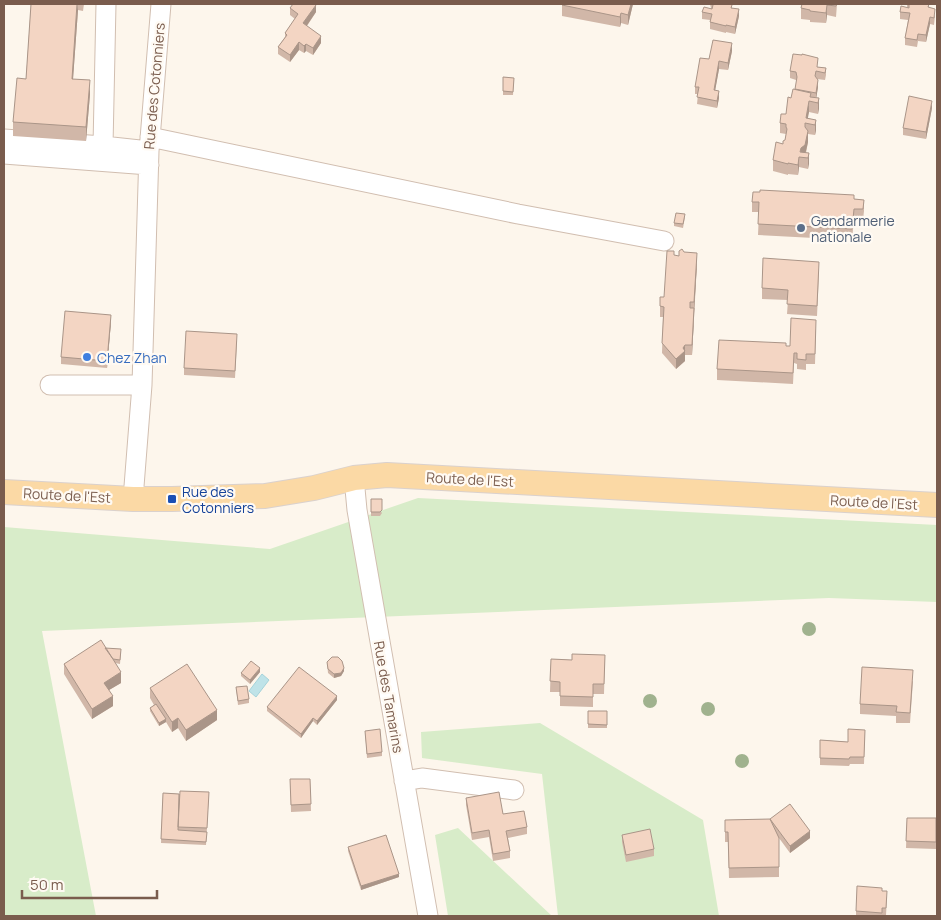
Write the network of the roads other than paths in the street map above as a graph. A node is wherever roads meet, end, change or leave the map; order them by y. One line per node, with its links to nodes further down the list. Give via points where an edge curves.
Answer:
1 (106, 4): 4 (street)
2 (161, 4): 5 (street, Rue des Cotonniers)
3 (4, 139): 4 (street)
4 (103, 146): 5 (street)
5 (149, 151): 6 (street); 7 (street); 9 (street, Rue des Cotonniers)
6 (4, 154)
7 (664, 241)
8 (50, 385): 9 (street)
9 (142, 385): 12 (street, Rue des Cotonniers)
10 (354, 478): 12 (main road, Route de l'Est, via 265,496); 13 (main road, Route de l'Est, via 387,475); 14 (street, Rue des Tamarins)
11 (4, 492): 12 (main road, Route de l'Est)
12 (134, 498)
13 (937, 505)
14 (404, 781): 15 (street, via 422,778); 16 (street, Rue des Tamarins)
15 (514, 790)
16 (428, 916)

